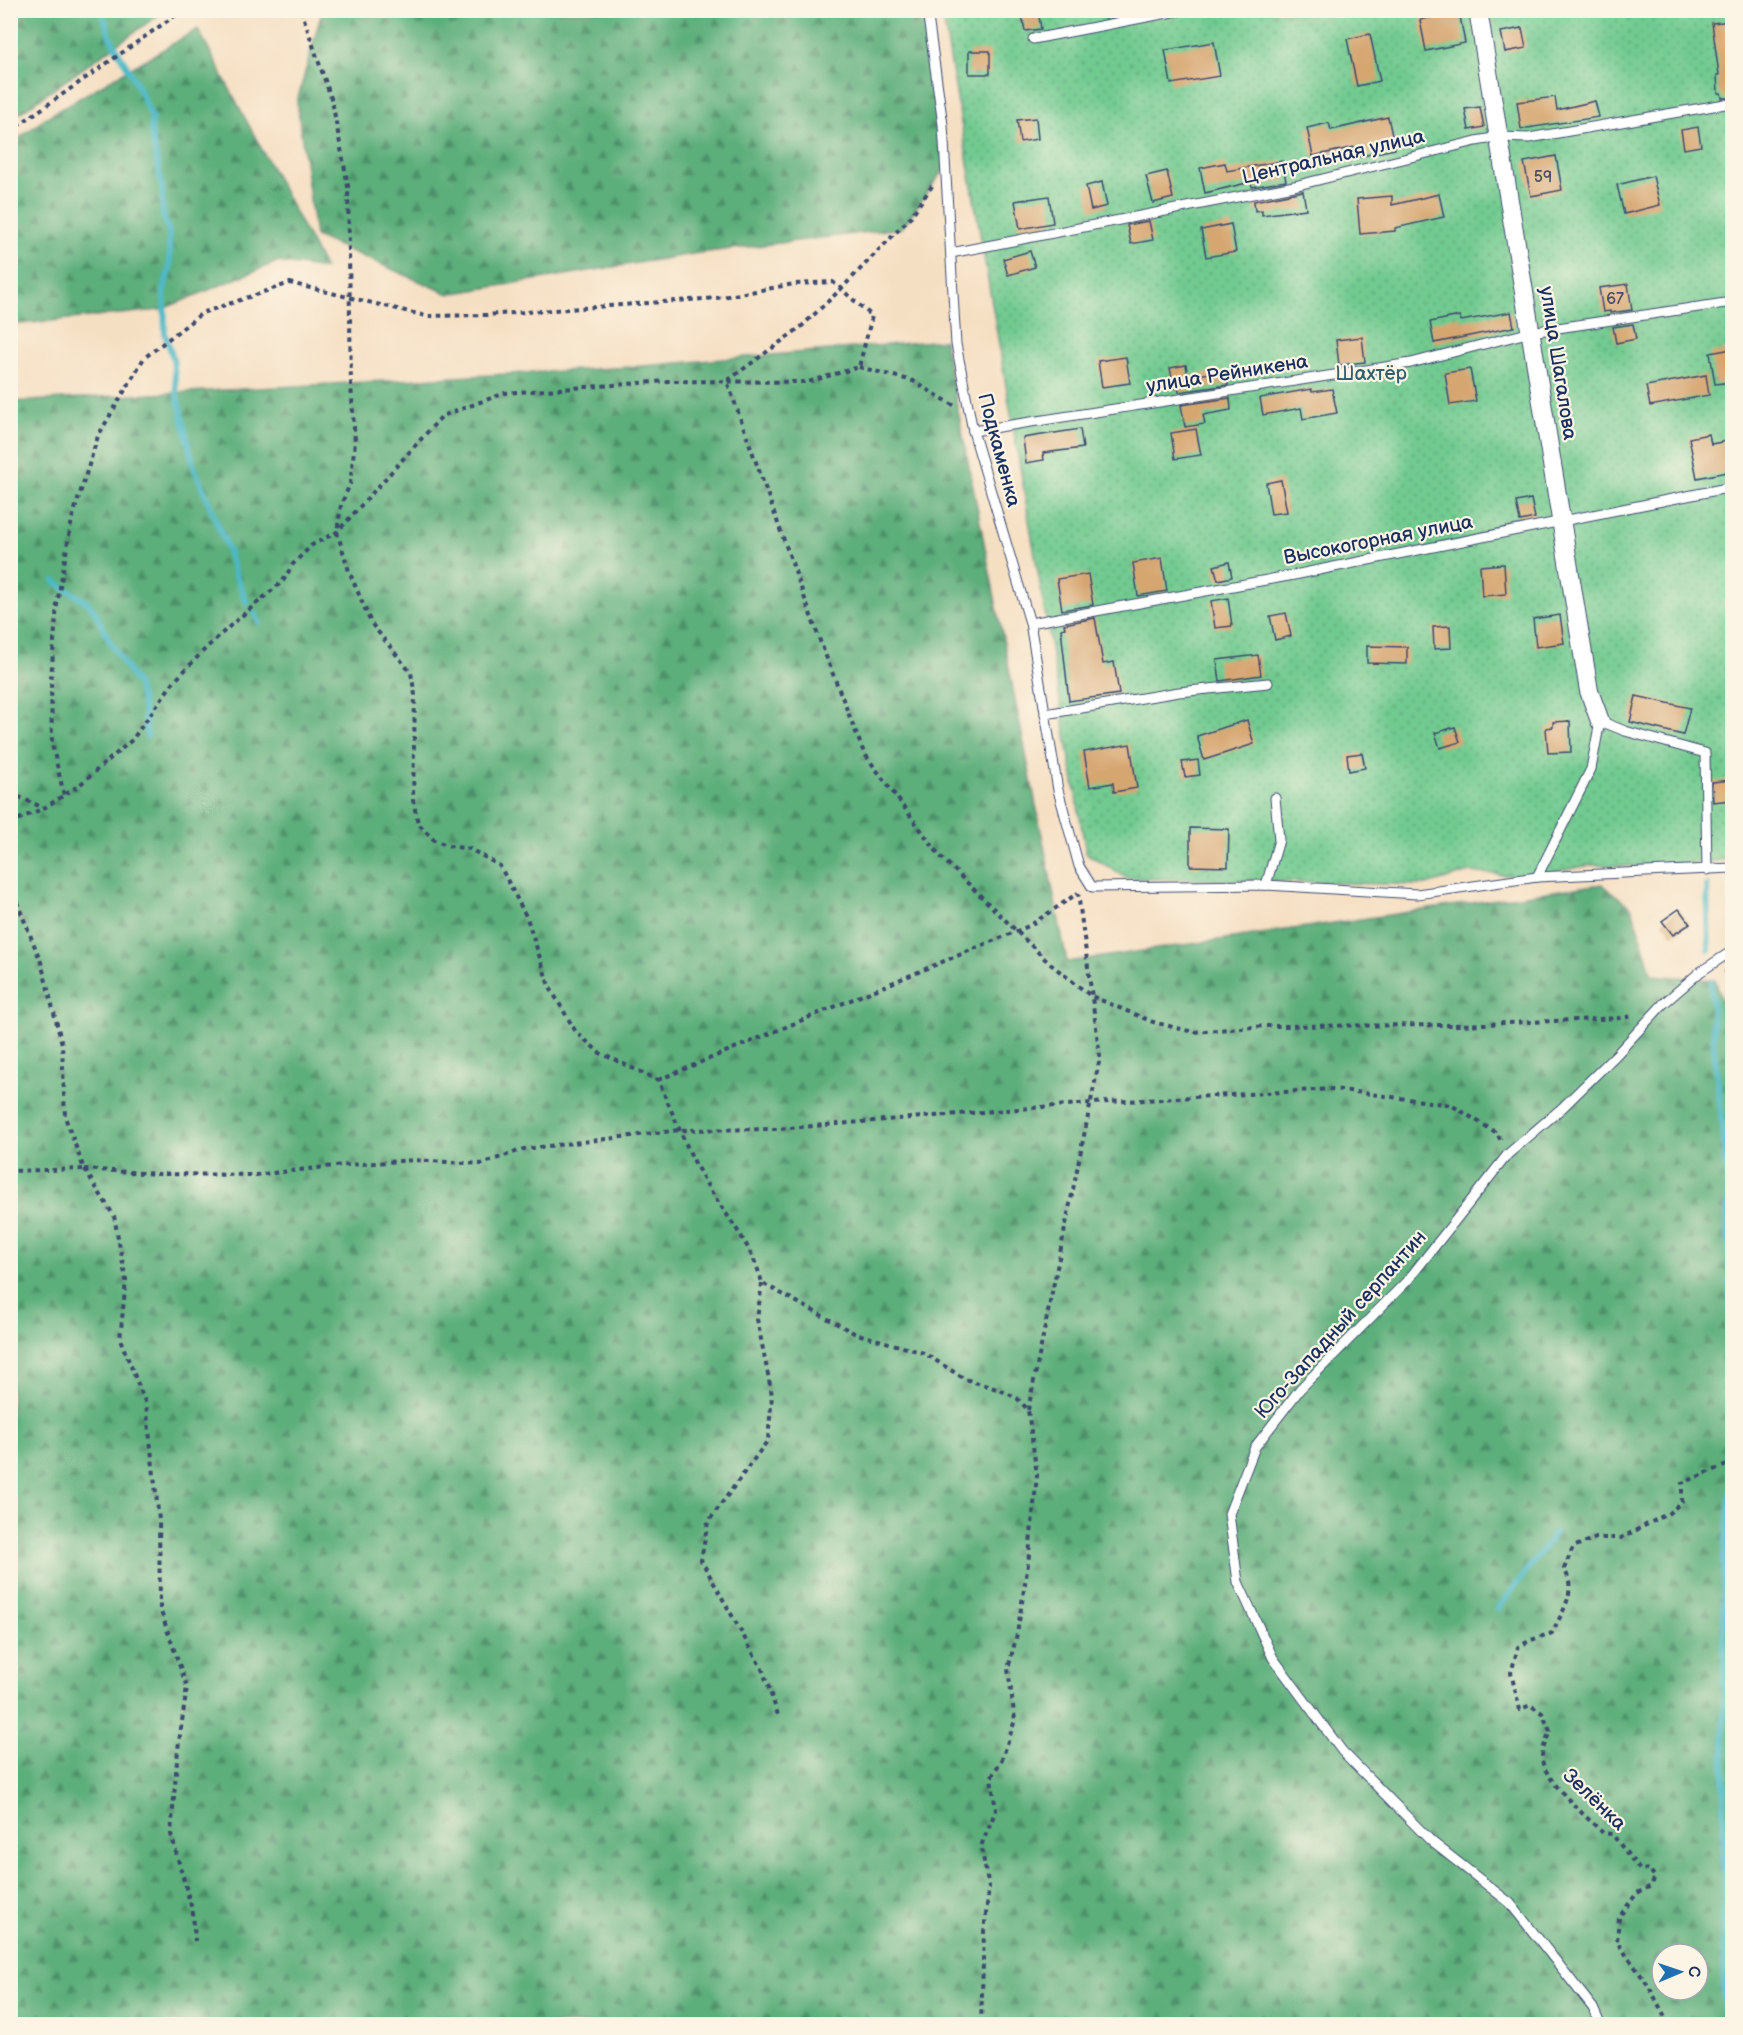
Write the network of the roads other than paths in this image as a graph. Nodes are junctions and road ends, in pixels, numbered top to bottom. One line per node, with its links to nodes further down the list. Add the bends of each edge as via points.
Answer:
1 (927, 10): 7 (lane, Подкаменка, via 943,125)
2 (1183, 10): 4 (lane)
3 (1478, 10): 6 (street, улица Шагалова)
4 (1033, 39)
5 (1725, 104): 6 (lane, Центральная улица, via 1529,138)
6 (1498, 137): 7 (lane, Центральная улица, via 1294,186); 9 (street, улица Шагалова)
7 (951, 253): 10 (lane, Подкаменка, via 956,344)
8 (1732, 302): 9 (lane, улица Рейникена)
9 (1531, 332): 10 (lane, улица Рейникена, via 1411,363); 12 (street, улица Шагалова)
10 (973, 430): 13 (lane, Подкаменка)
11 (1732, 487): 12 (lane, Высокогорная улица)
12 (1562, 520): 13 (lane, Высокогорная улица, via 1294,575); 16 (street, улица Шагалова, via 1588,691)
13 (1030, 623): 15 (lane, Подкаменка)
14 (1268, 683): 15 (lane)
15 (1045, 714): 21 (lane, Подкаменка, via 1058,790 1079,866 1092,887)
16 (1600, 721): 19 (lane, via 1704,753); 20 (lane, via 1591,769)
17 (1275, 798): 21 (lane, via 1279,840)
18 (1732, 868): 19 (lane)
19 (1707, 870): 20 (lane)
20 (1537, 877): 21 (lane, via 1417,894)
21 (1266, 885)
22 (1730, 953): 23 (lane, Юго-Западный серпантин, via 1700,972 1562,1108 1508,1154 1408,1280 1293,1397 1255,1447 1229,1514 1238,1582 1273,1658 1342,1751 1431,1841 1510,1904 1593,2008)
23 (1600, 2025)

